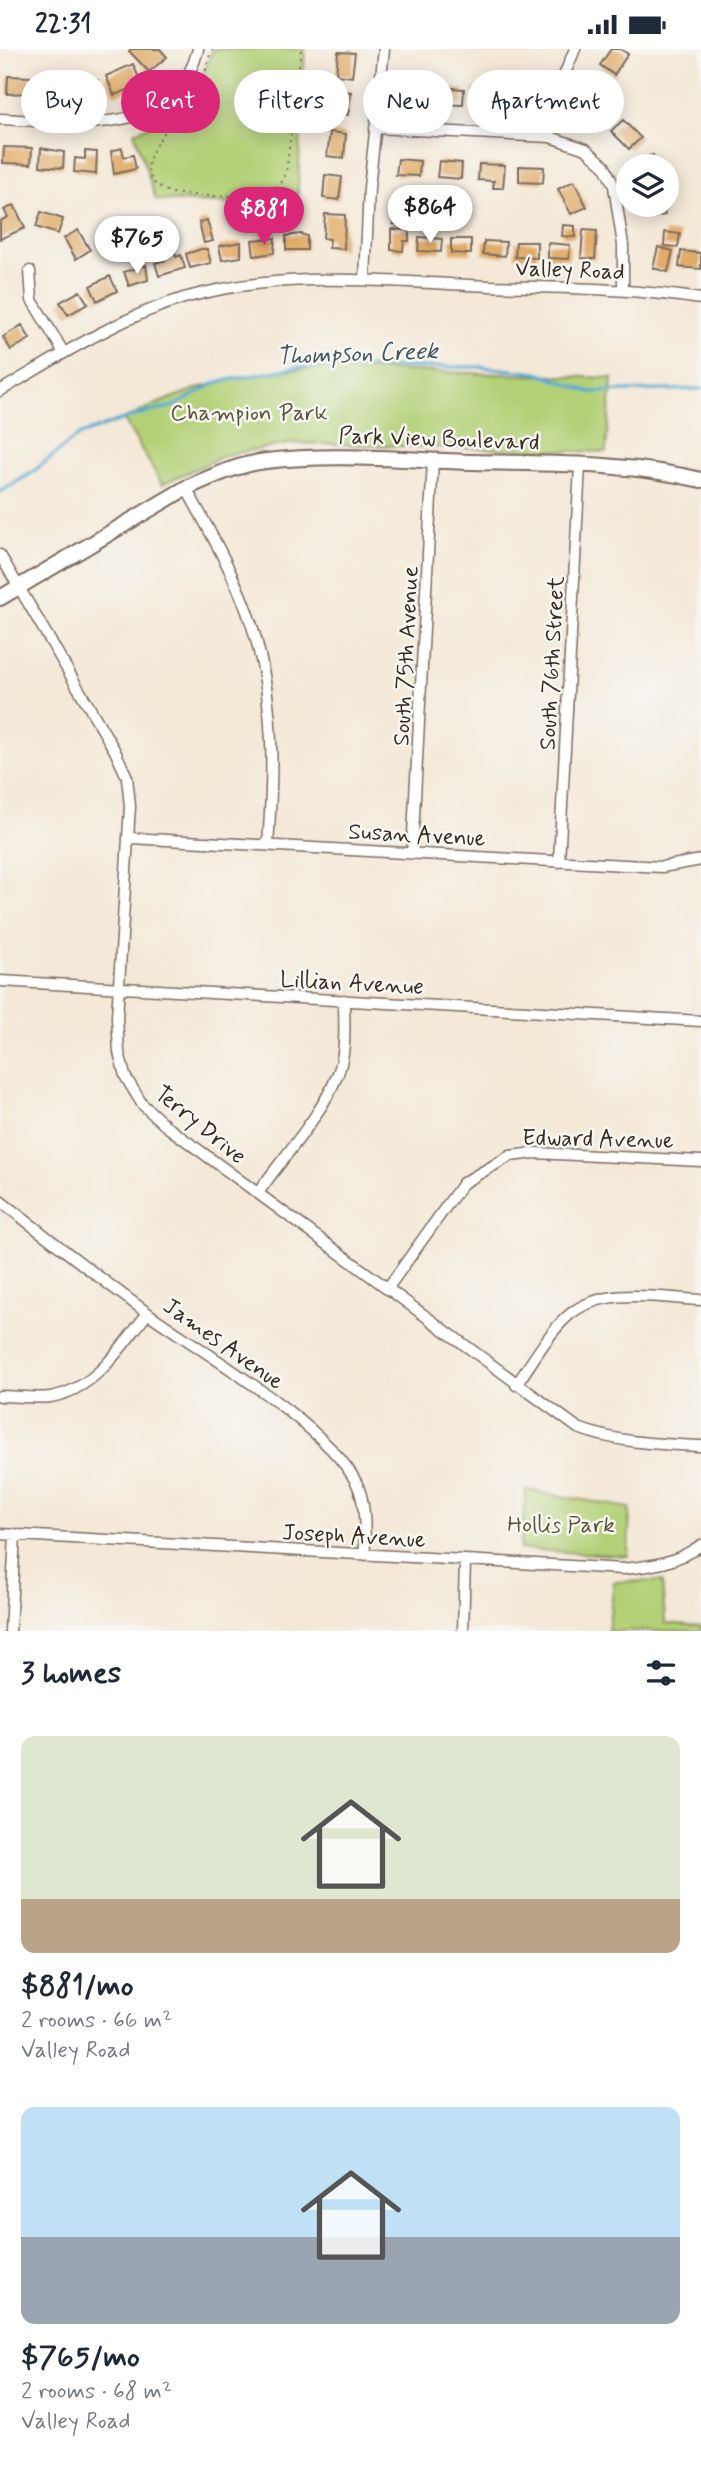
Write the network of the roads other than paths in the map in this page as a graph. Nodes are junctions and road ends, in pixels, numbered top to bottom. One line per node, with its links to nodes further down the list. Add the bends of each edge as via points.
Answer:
1 (198, 49): 5 (street, via 195,63 179,86 160,104 129,119 105,124)
2 (384, 49): 4 (street)
3 (575, 49): 8 (street, via 558,90)
4 (381, 70)
5 (0, 119)
6 (453, 132): 8 (street)
7 (374, 133): 10 (street)
8 (551, 137): 11 (street, via 578,144 593,154 611,179 623,245)
9 (30, 271): 13 (street, via 33,300)
10 (365, 280): 11 (street, Valley Road); 13 (street, Valley Road, via 281,280 205,293 134,317)
11 (623, 290): 12 (street, Valley Road)
12 (701, 299)
13 (64, 353): 14 (street, Valley Road)
14 (0, 391)
15 (433, 460): 16 (street, Park View Boulevard); 18 (street, Park View Boulevard, via 325,457 264,461); 24 (street, South 75th Avenue)
16 (580, 466): 17 (street, Park View Boulevard); 26 (street, South 76th Street)
17 (701, 480)
18 (186, 488): 20 (street, Park View Boulevard); 23 (street, via 220,552 257,642 272,736)
19 (0, 555): 20 (street, Terry Drive)
20 (19, 587): 21 (street, Park View Boulevard); 22 (street, Terry Drive, via 127,778)
21 (0, 598)
22 (130, 838): 23 (street, Susan Avenue); 28 (street, Terry Drive)
23 (268, 845): 24 (street, Susan Avenue)
24 (412, 853): 26 (street, Susan Avenue)
25 (701, 860): 26 (street, Susan Avenue, via 663,867)
26 (559, 862)
27 (0, 981): 28 (street, Lillian Avenue)
28 (119, 989): 29 (street, Lillian Avenue); 32 (street, Terry Drive, via 119,1052 125,1076 142,1104)
29 (344, 1000): 30 (street, Lillian Avenue); 32 (street, via 338,1074 324,1102)
30 (701, 1021)
31 (701, 1161): 34 (street, Edward Avenue, via 535,1153 510,1156 463,1184)
32 (258, 1193): 34 (street, Terry Drive)
33 (0, 1201): 36 (street, James Avenue)
34 (387, 1289): 37 (street, Terry Drive)
35 (701, 1300): 37 (street, via 608,1297 583,1305 567,1317)
36 (148, 1313): 38 (street, via 113,1357 76,1389 49,1397); 43 (street, James Avenue, via 295,1417 338,1456 357,1483 364,1508)
37 (516, 1385): 39 (street, Terry Drive, via 578,1428 604,1438)
38 (0, 1396)
39 (701, 1446)
40 (0, 1534): 41 (street, Joseph Avenue)
41 (15, 1534): 43 (street, Joseph Avenue); 45 (street)
42 (701, 1545): 44 (street, Joseph Avenue, via 661,1565 623,1569)
43 (365, 1555): 44 (street, Joseph Avenue)
44 (465, 1561): 46 (street)
45 (10, 1631)
46 (463, 1631)

